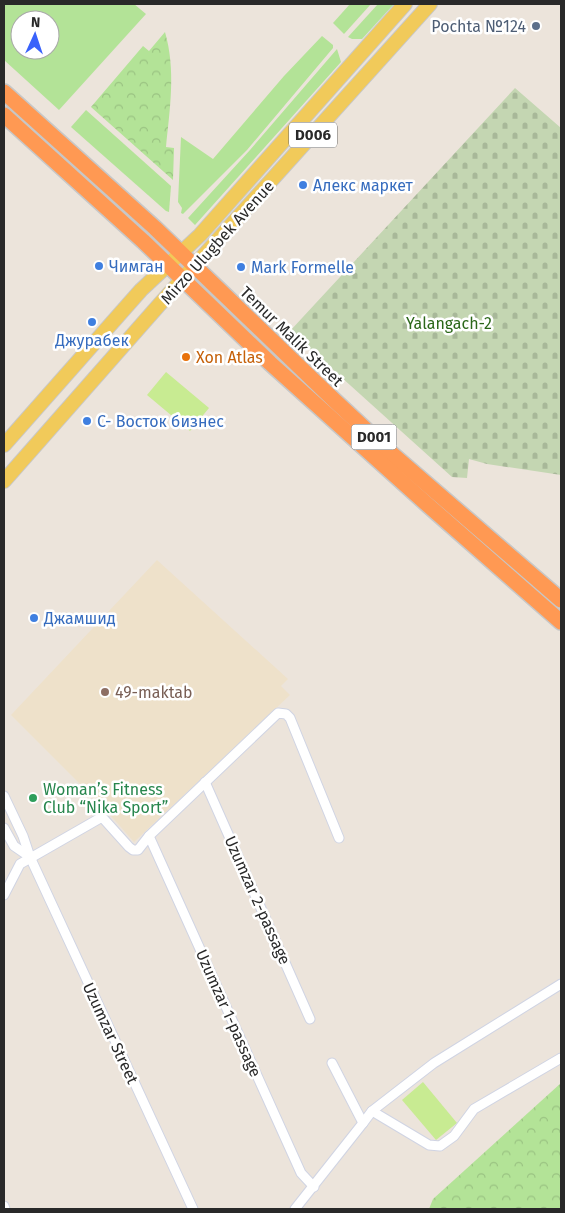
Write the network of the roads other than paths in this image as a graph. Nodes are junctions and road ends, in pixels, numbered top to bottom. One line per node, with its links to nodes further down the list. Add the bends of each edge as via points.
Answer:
1 (405, 4): 5 (main road, Mirzo Ulugbek Avenue / D006)
2 (430, 4): 6 (main road, Mirzo Ulugbek Avenue / D006)
3 (4, 92): 7 (highway, Temur Malik Street / D001)
4 (4, 115): 8 (highway, Temur Malik Street / D001)
5 (297, 126): 6 (main road); 7 (main road, Mirzo Ulugbek Avenue / D006)
6 (310, 138): 9 (main road, Mirzo Ulugbek Avenue / D006)
7 (181, 253): 8 (main road, Mirzo Ulugbek Avenue); 9 (highway, Temur Malik Street / D001)
8 (168, 265): 10 (highway, Temur Malik Street / D001); 11 (main road, Mirzo Ulugbek Avenue, via 135,297)
9 (195, 266): 10 (main road, Mirzo Ulugbek Avenue); 14 (highway, Temur Malik Street / D001, via 326,394)
10 (183, 279): 12 (main road, Mirzo Ulugbek Avenue); 15 (highway, Temur Malik Street / D001, via 270,363)
11 (6, 443): 12 (main road)
12 (26, 456): 13 (main road, Mirzo Ulugbek Avenue)
13 (4, 481)
14 (561, 600)
15 (561, 622)
16 (205, 782): 19 (street); 20 (street, via 274,715 286,714); 24 (street, Uzumzаr 2-passage)
17 (4, 796): 21 (street, Uzumzаr Street)
18 (4, 828): 21 (street, Uzumzаr Street, via 14,846)
19 (149, 836): 21 (street, via 138,850 133,850 102,817); 29 (street, Uzumzаr 1-passage, via 301,1173)
20 (339, 838)
21 (30, 857): 22 (street, via 20,864); 30 (street, Uzumzаr Street)
22 (4, 895)
23 (561, 984): 27 (street, via 434,1063)
24 (310, 1019)
25 (561, 1058): 27 (street, via 474,1109 454,1136 440,1146 429,1145)
26 (332, 1063): 28 (street)
27 (372, 1112): 28 (street)
28 (363, 1122): 29 (street)
29 (314, 1187): 31 (street)
30 (192, 1209)
31 (295, 1209)

